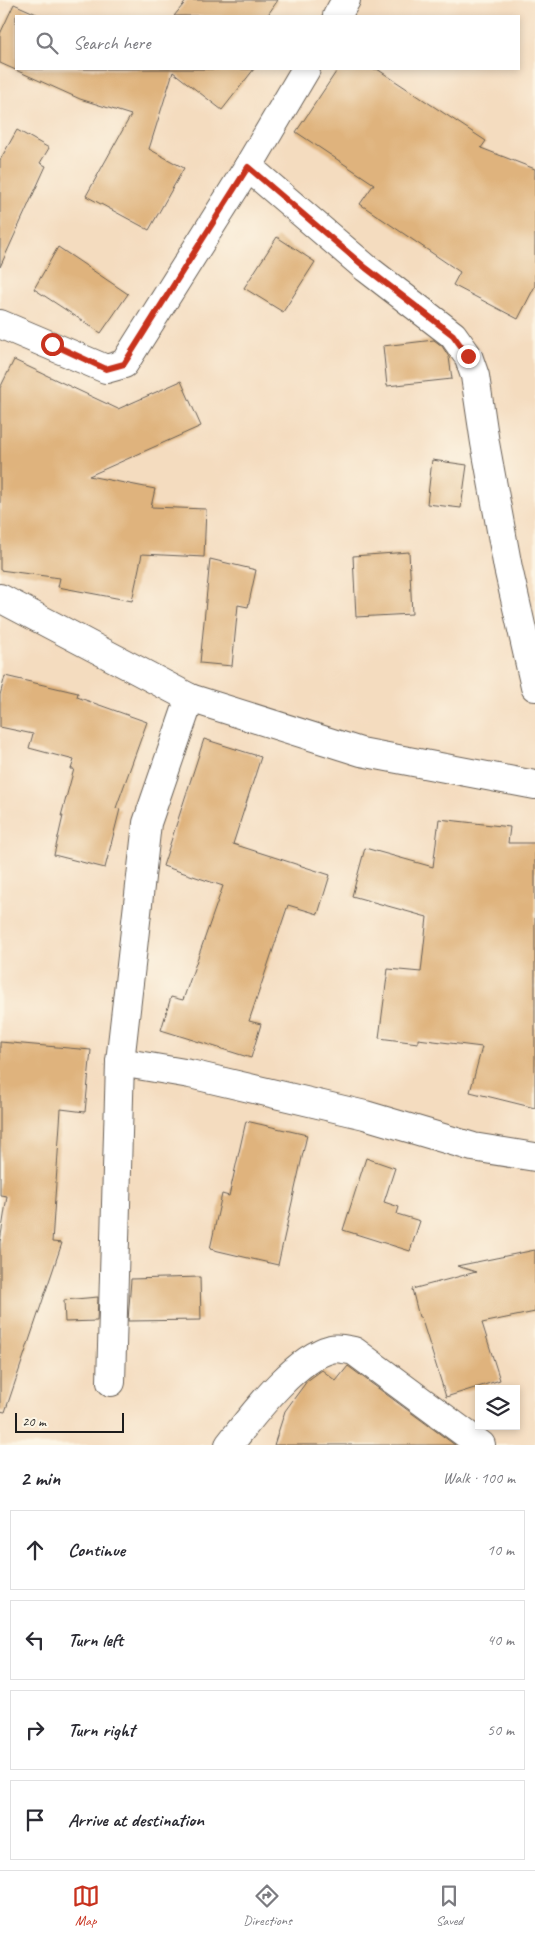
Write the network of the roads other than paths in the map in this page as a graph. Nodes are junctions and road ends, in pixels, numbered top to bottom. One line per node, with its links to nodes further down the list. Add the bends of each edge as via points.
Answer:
1 (346, 0): 2 (street)
2 (338, 15)
3 (305, 70): 4 (street)
4 (248, 167): 5 (street, via 124,364 106,369); 7 (street, via 366,268 453,335 468,356 476,376 506,559)
5 (0, 324)
6 (0, 598): 8 (street)
7 (535, 687)
8 (190, 698): 9 (street, via 361,752); 10 (street, via 147,823)
9 (535, 785)
10 (120, 1062): 11 (street, via 190,1074 365,1115 473,1147); 12 (street)
11 (535, 1157)
12 (111, 1382)
13 (229, 1445): 14 (street, via 264,1400 307,1360 332,1348 354,1351)
14 (481, 1445)

